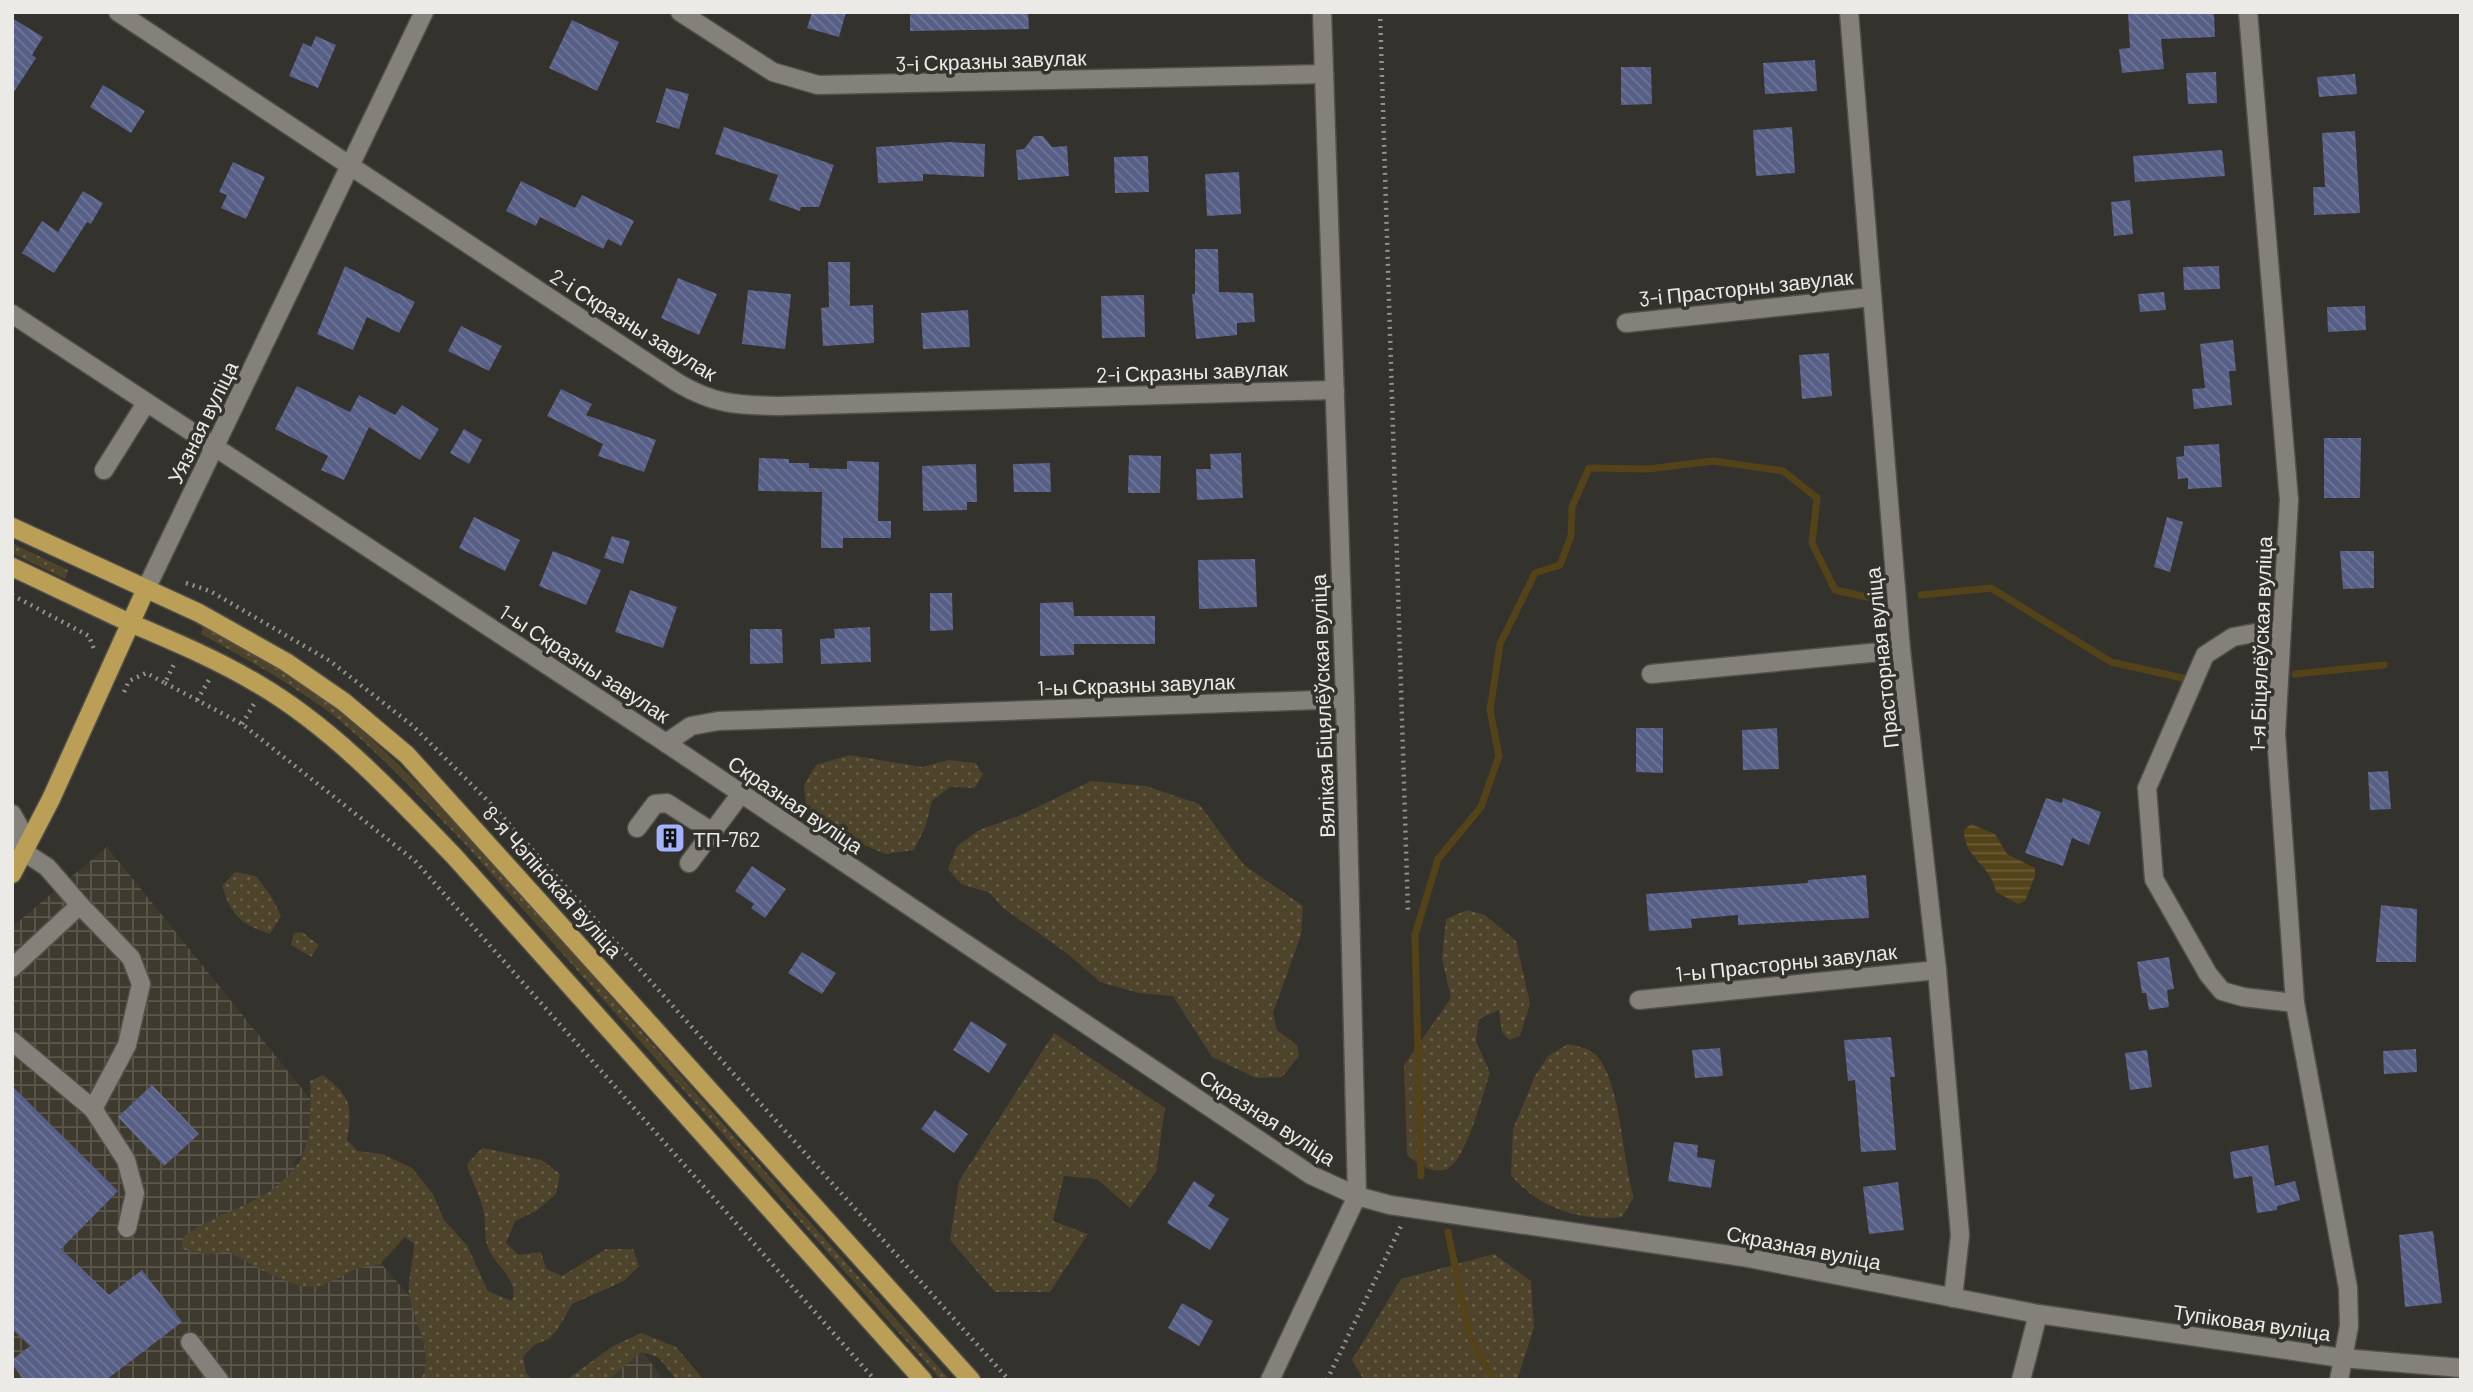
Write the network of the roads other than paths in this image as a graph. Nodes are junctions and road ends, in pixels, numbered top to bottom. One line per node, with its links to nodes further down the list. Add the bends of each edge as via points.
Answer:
1 (118, 12): 8 (street, 2-і Скразны завулак)
2 (424, 12): 8 (street, Уязная вуліца)
3 (680, 12): 7 (street, 3-і Скразны завулак, via 773,72 818,85)
4 (1322, 12): 7 (street, Вялікая Біцялёўская вуліца)
5 (1849, 12): 9 (street, Прасторная вуліца)
6 (2248, 12): 20 (street, 1-я Біцялёўская вуліца, via 2289,500)
7 (1324, 74): 12 (street, Вялікая Біцялёўская вуліца)
8 (351, 166): 12 (street, 2-і Скразны завулак, via 678,383 700,397 724,404); 14 (street, Уязная вуліца)
9 (1872, 297): 11 (street, 3-і Прасторны завулак); 21 (street, Прасторная вуліца)
10 (12, 314): 13 (street, 1-ы Скразны завулак)
11 (1626, 323)
12 (1335, 390): 23 (street, Вялікая Біцялёўская вуліца)
13 (146, 403): 14 (street, 1-ы Скразны завулак); 15 (street)
14 (215, 449): 18 (street, Уязная вуліца); 24 (street, 1-ы Скразны завулак)
15 (104, 470)
16 (12, 527): 18 (main road, 8-я Чэпінская вуліца)
17 (12, 567): 19 (main road)
18 (145, 591): 19 (main road, Уязная вуліца); 48 (main road, 8-я Чэпінская вуліца, via 199,613 286,662 344,702 407,755)
19 (130, 622): 29 (main road, Уязная вуліца); 47 (main road, via 184,644 260,685 380,780 454,856)
20 (2282, 628): 36 (street, 1-я Біцялёўская вуліца, via 2276,734); 36 (street, via 2233,637 2205,655 2147,788 2154,879 2208,974 2222,991)
21 (1901, 650): 22 (street); 34 (street, Прасторная вуліца)
22 (1651, 674)
23 (1345, 699): 24 (street, 1-ы Скразны завулак, via 718,721 691,726); 39 (street, Вялікая Біцялёўская вуліца)
24 (666, 743): 25 (street, Скразная вуліца)
25 (740, 794): 28 (street); 39 (street, Скразная вуліца, via 1311,1175)
26 (12, 814): 29 (street)
27 (637, 828): 28 (street, via 655,804 667,803)
28 (711, 831): 30 (street)
29 (24, 852): 31 (main road, Уязная вуліца); 32 (street, via 47,867)
30 (689, 863)
31 (12, 874)
32 (80, 905): 33 (street); 38 (street, via 131,958 141,984 127,1045)
33 (12, 968)
34 (1937, 970): 35 (street, 1-ы Прасторны завулак); 41 (street, Прасторная вуліца, via 1960,1235)
35 (1639, 1000)
36 (2295, 1003): 44 (street, 1-я Біцялёўская вуліца, via 2348,1288 2349,1326)
37 (12, 1041): 38 (street)
38 (93, 1109): 40 (street, via 126,1160 135,1193)
39 (1357, 1196): 41 (street, Скразная вуліца, via 1409,1208 1743,1257); 49 (street, Вялікая Біцялёўская вуліца)
40 (127, 1228)
41 (1953, 1298): 42 (street, Скразная вуліца)
42 (2038, 1314): 44 (street, Тупіковая вуліца); 50 (street)
43 (190, 1342): 46 (street)
44 (2342, 1358): 45 (street, Тупіковая вуліца); 51 (street, 1-я Біцялёўская вуліца)
45 (2461, 1368)
46 (219, 1380)
47 (923, 1380)
48 (971, 1380)
49 (1270, 1380)
50 (2021, 1380)
51 (2339, 1380)

